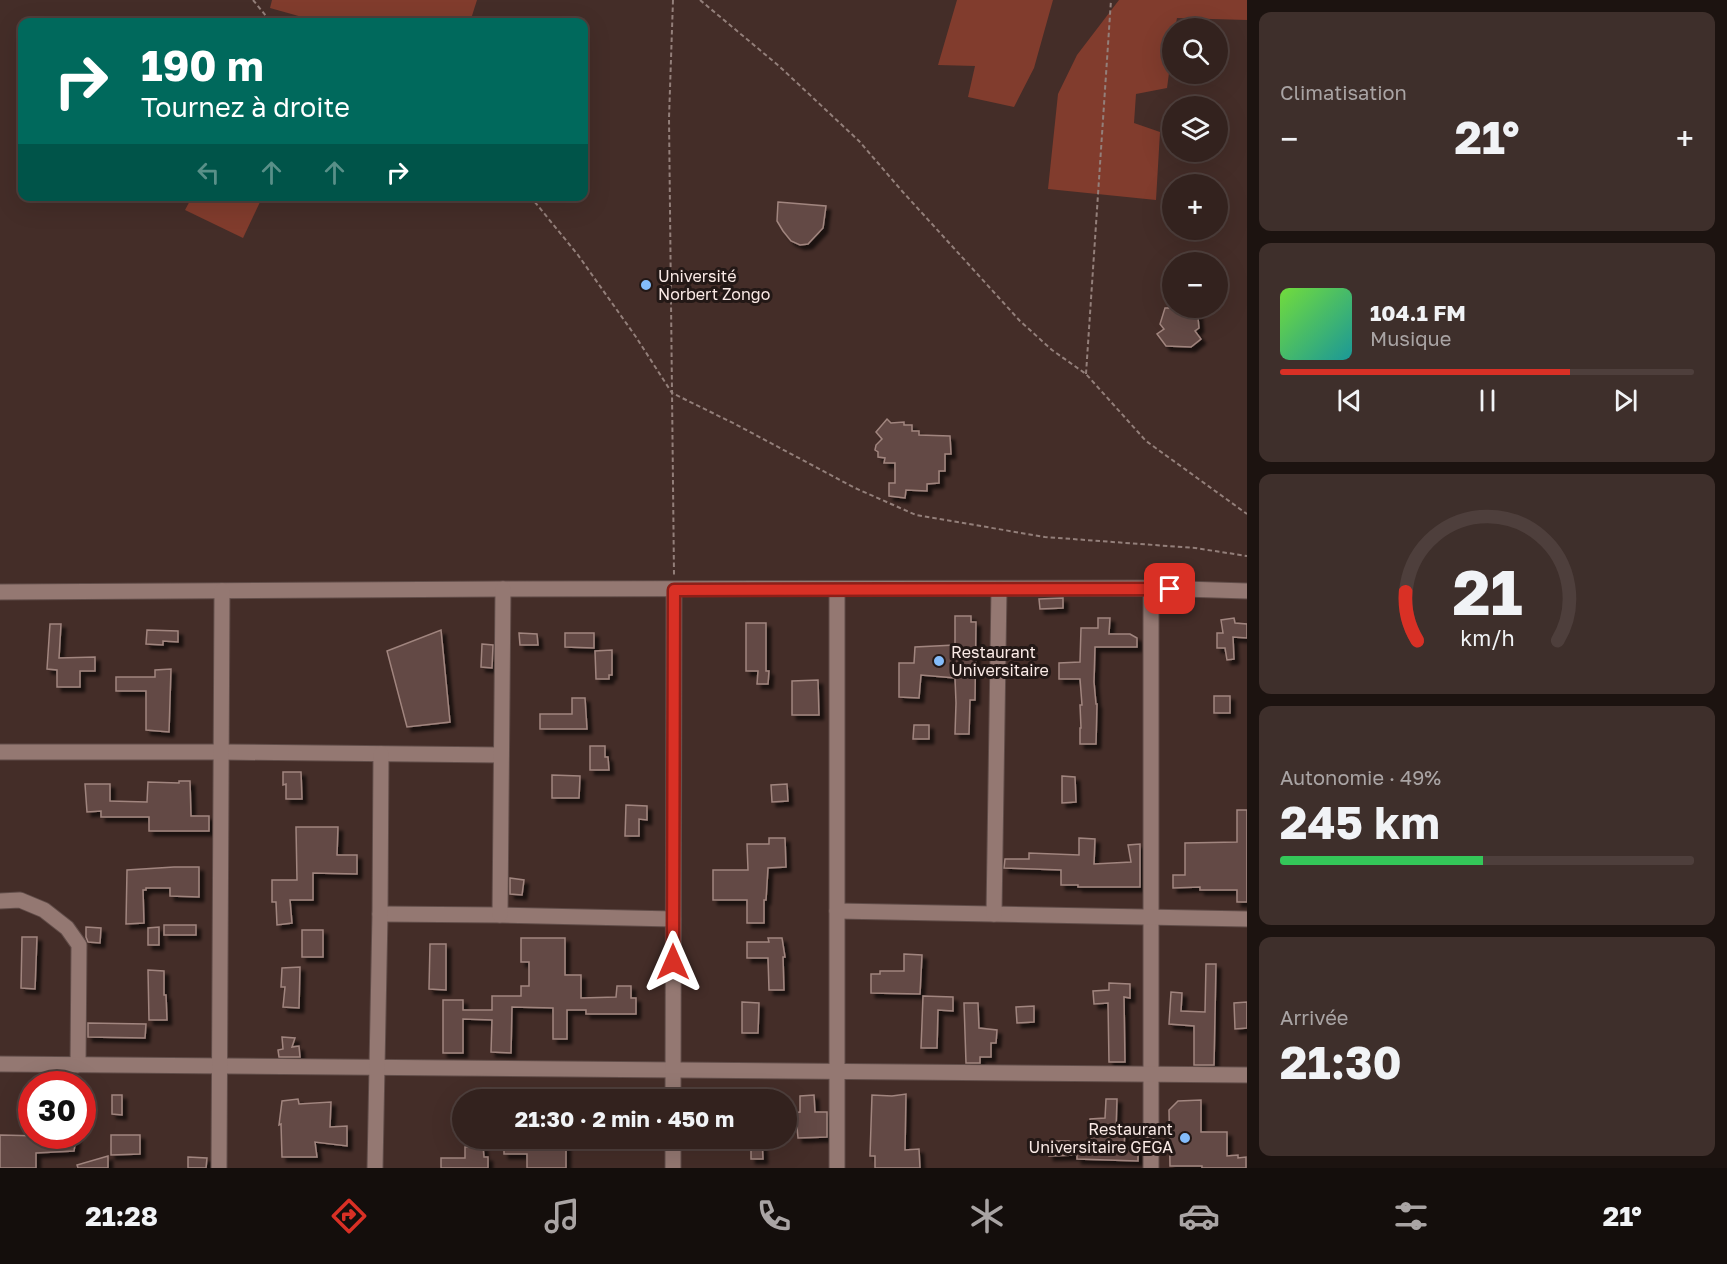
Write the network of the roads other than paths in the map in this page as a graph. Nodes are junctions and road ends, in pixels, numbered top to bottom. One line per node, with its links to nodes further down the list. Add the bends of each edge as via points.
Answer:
1 (1151, 588): 4 (street); 7 (street); 18 (street)
2 (503, 589): 5 (street); 6 (street); 12 (street)
3 (837, 589): 4 (street); 5 (street); 14 (street)
4 (999, 589): 16 (street)
5 (674, 590): 19 (street)
6 (222, 591): 8 (street); 9 (street)
7 (1247, 591)
8 (0, 592)
9 (221, 752): 10 (street); 11 (street); 23 (street)
10 (0, 753)
11 (381, 754): 12 (street); 15 (street)
12 (501, 755): 17 (street)
13 (0, 901): 22 (street, via 20,900 44,909 67,928 79,945)
14 (837, 911): 16 (street); 26 (street)
15 (380, 914): 17 (street); 24 (street)
16 (994, 914): 18 (street)
17 (500, 915): 19 (street)
18 (1151, 916): 20 (street); 27 (street)
19 (673, 919): 25 (street)
20 (1247, 919)
21 (0, 1064): 22 (street)
22 (78, 1065): 23 (street)
23 (219, 1066): 24 (street); 31 (street)
24 (378, 1068): 25 (street); 32 (street)
25 (673, 1070): 26 (street); 29 (street)
26 (837, 1071): 27 (street); 34 (street)
27 (1151, 1074): 28 (street); 35 (street)
28 (1247, 1075)
29 (673, 1089)
30 (673, 1149): 33 (street)
31 (219, 1168)
32 (375, 1168)
33 (673, 1168)
34 (837, 1168)
35 (1151, 1168)

